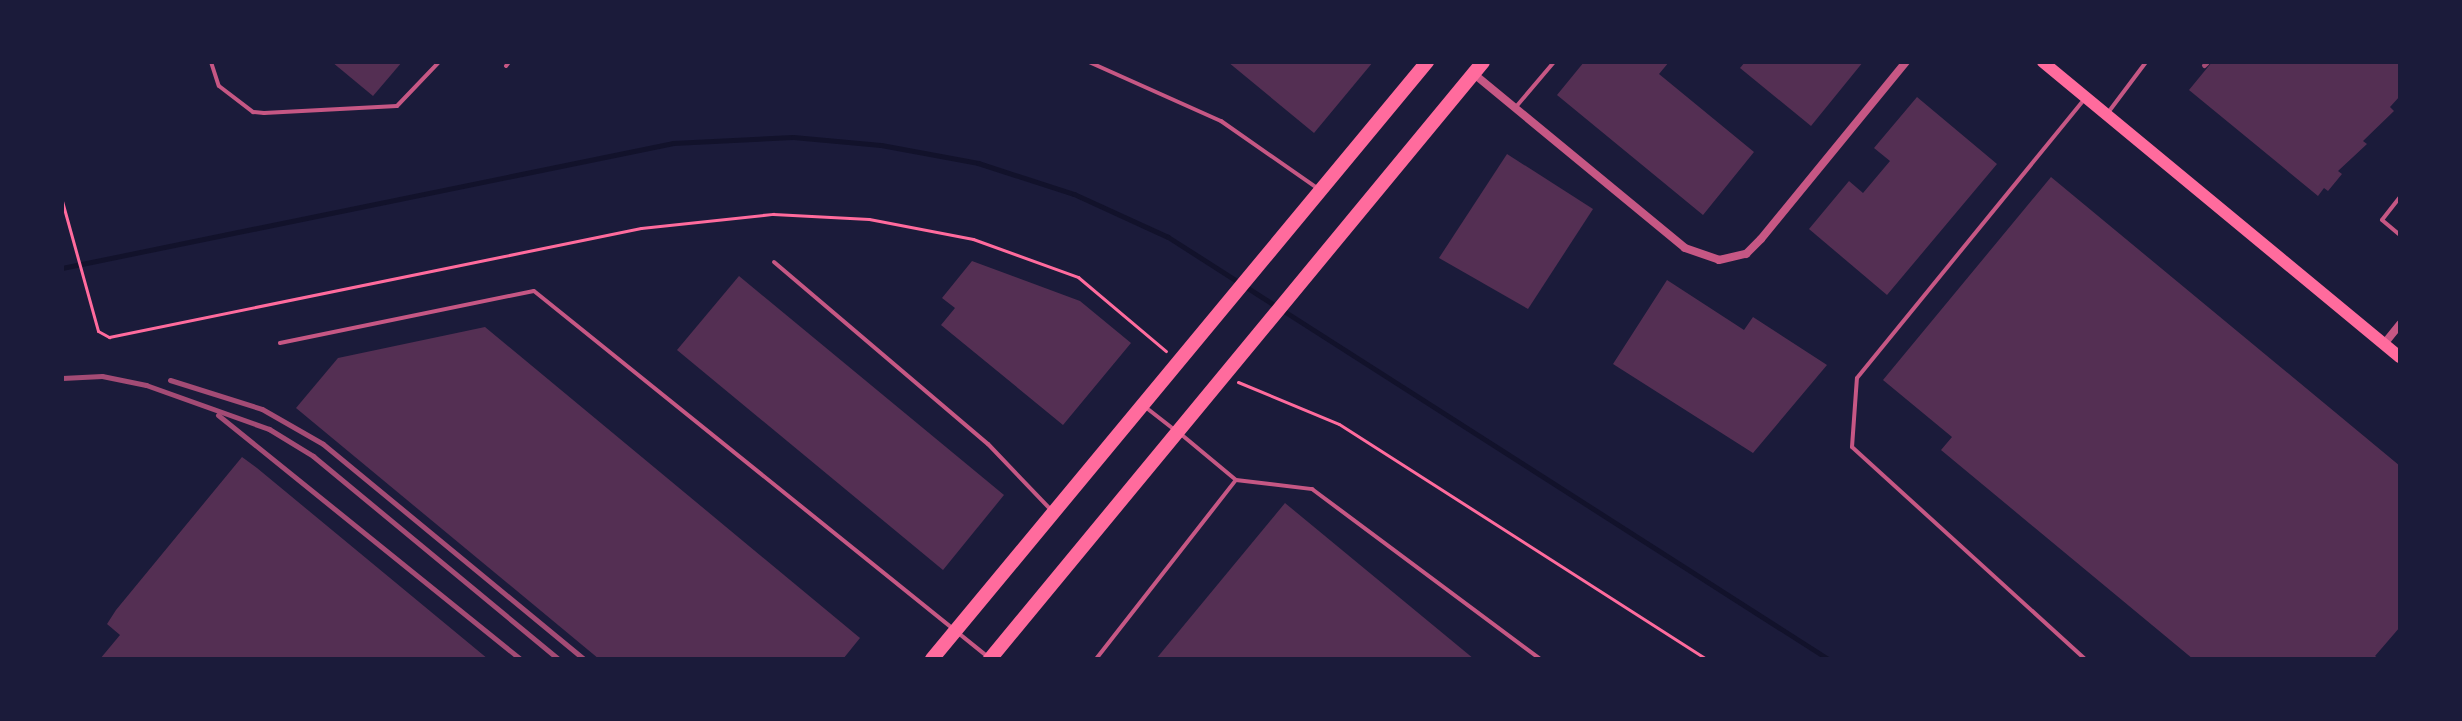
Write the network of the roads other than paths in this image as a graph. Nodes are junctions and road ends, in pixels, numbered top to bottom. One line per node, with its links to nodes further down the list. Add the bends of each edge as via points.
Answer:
1 (211, 62): 2 (lane, via 219,86 253,112 264,113 397,106)
2 (439, 62)
3 (1089, 62): 13 (lane, via 1221,121 1278,156)
4 (1427, 62): 13 (main road)
5 (1554, 62): 11 (lane)
6 (1906, 62): 11 (street, via 1761,239 1746,254 1719,260 1685,248)
7 (2043, 62): 10 (main road)
8 (2146, 62): 12 (lane)
9 (1479, 68): 11 (street); 22 (main road)
10 (2086, 97): 12 (main road); 30 (lane, via 1857,378 1852,447)
11 (1515, 108)
12 (2107, 115): 19 (main road)
13 (1321, 191): 21 (main road)
14 (2400, 197): 15 (lane, via 2382,220)
15 (2400, 235)
16 (774, 262): 24 (lane, via 988,444)
17 (2400, 324): 19 (street)
18 (280, 343): 25 (lane, via 534,291)
19 (2384, 344): 20 (main road)
20 (2400, 357)
21 (1142, 404): 22 (lane); 24 (main road)
22 (1177, 432): 23 (lane); 27 (main road)
23 (1236, 480): 28 (lane); 29 (lane, via 1312,489)
24 (1053, 512): 25 (main road)
25 (955, 631): 26 (main road); 27 (lane)
26 (932, 659)
27 (990, 659)
28 (1096, 659)
29 (1540, 659)
30 (2085, 659)

